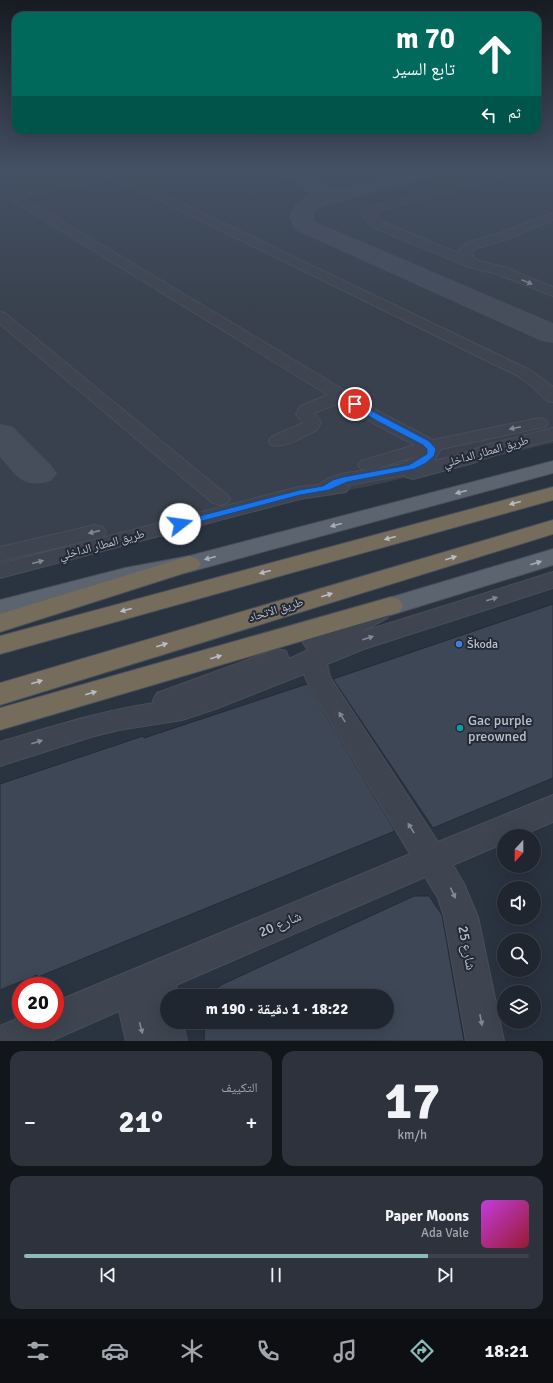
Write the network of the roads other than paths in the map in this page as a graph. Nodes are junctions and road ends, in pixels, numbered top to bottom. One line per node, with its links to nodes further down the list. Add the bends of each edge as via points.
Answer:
1 (44, 219): 12 (street)
2 (205, 219): 13 (street, via 524,373)
3 (370, 219): 8 (street, via 379,225)
4 (546, 219): 5 (street)
5 (517, 230): 6 (street); 7 (street)
6 (553, 230)
7 (501, 237): 8 (street, via 467,248 464,251 465,255); 9 (street, via 486,245 481,254 488,263)
8 (474, 264): 9 (street)
9 (502, 272): 10 (street, one-way to 10)
10 (553, 292)
11 (0, 316): 22 (street)
12 (342, 396): 16 (street, via 306,410 305,414 312,422 311,426); 17 (street, via 382,420)
13 (553, 397)
14 (553, 420): 17 (street, طريق المطار الداخلي, one-way to 17)
15 (553, 434): 18 (street, طريق المطار الداخلي)
16 (278, 441)
17 (424, 451): 18 (street); 20 (street, via 423,462 411,468 346,479); 22 (street, طريق المطار الداخلي)
18 (485, 451): 20 (street, طريق المطار الداخلي, via 466,459 383,481)
19 (553, 467): 26 (main road, one-way to 26)
20 (326, 488): 27 (street, طريق المطار الداخلي, one-way to 20)
21 (553, 493): 32 (highway, one-way to 32)
22 (220, 499): 24 (street, طريق المطار الداخلي, one-way to 24, via 132,524)
23 (553, 527): 34 (highway, طريق الاتحاد, one-way to 23)
24 (0, 554)
25 (553, 557): 29 (main road, one-way to 25)
26 (189, 564): 30 (main road, via 125,576); 31 (highway)
27 (0, 571)
28 (553, 580): 33 (street, one-way to 28)
29 (391, 606): 35 (highway, one-way to 29); 36 (street, via 314,644)
30 (0, 609)
31 (0, 623)
32 (0, 645)
33 (312, 658): 36 (street, via 209,701 162,713); 39 (street, شارع 25, one-way to 33, via 318,679)
34 (0, 694)
35 (0, 719)
36 (119, 719): 37 (street, one-way to 36)
37 (0, 754)
38 (553, 808): 39 (street, شارع 20)
39 (432, 861): 40 (street, شارع 20); 44 (street, شارع 25, one-way to 44, via 450,887 458,907)
40 (144, 982): 41 (street, شارع 20); 42 (street, one-way to 42); 43 (street)
41 (8, 1041)
42 (145, 1041)
43 (168, 1041)
44 (485, 1041)

